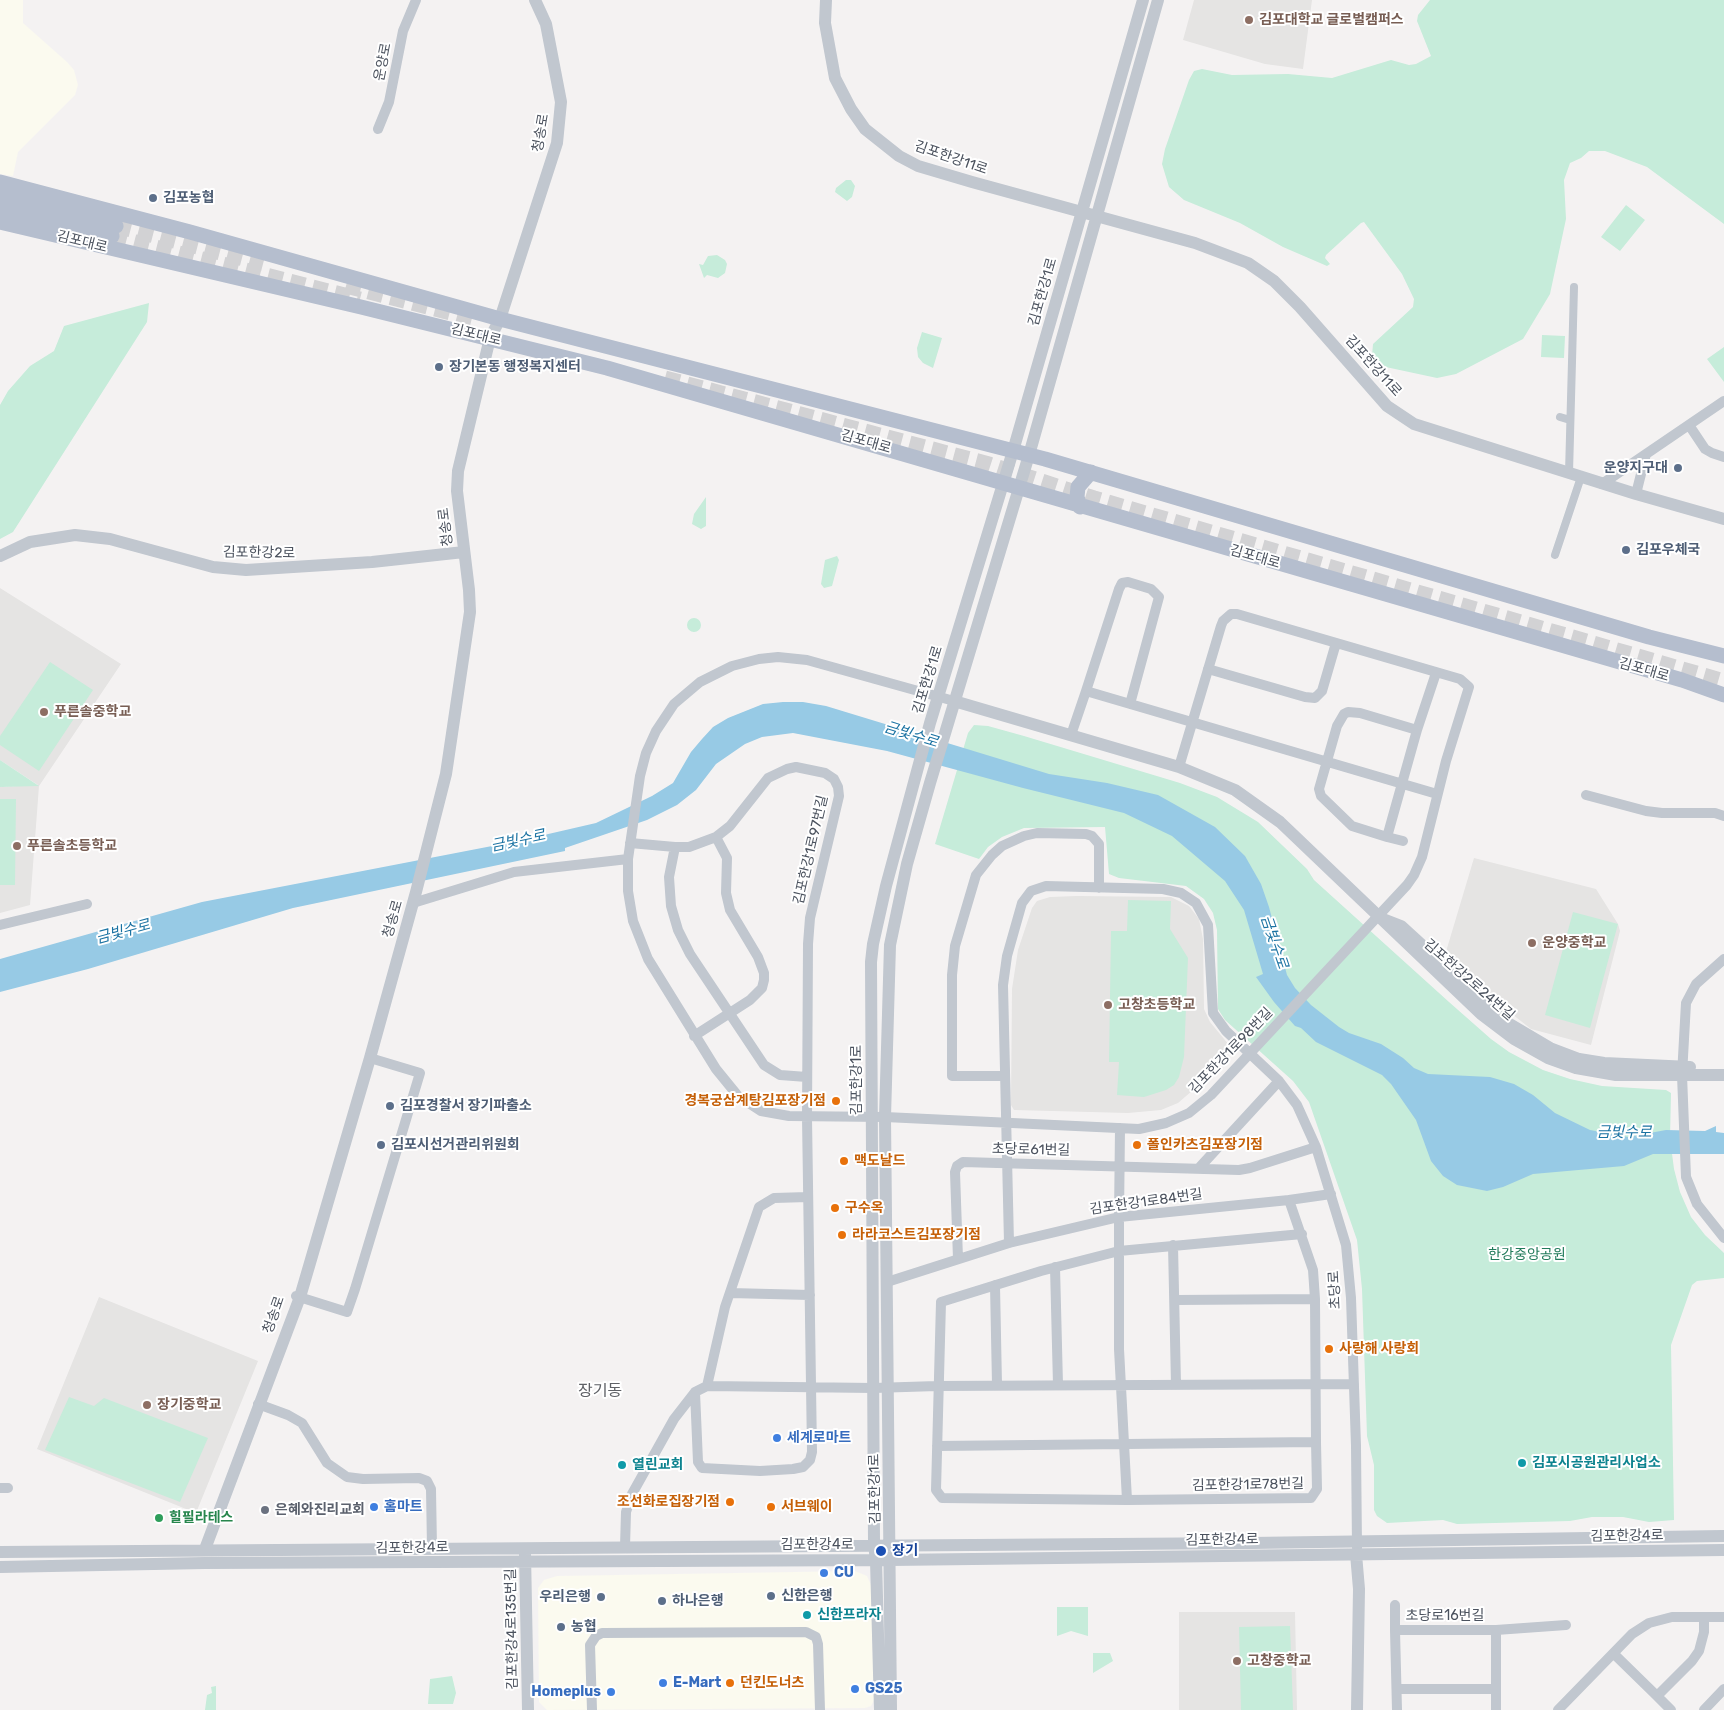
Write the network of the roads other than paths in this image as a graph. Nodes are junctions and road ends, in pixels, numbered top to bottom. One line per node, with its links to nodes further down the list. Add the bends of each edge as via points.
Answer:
1 (416, 0): 7 (street, 운양로, via 403,31 389,102)
2 (535, 0): 15 (street, 청송로, via 546,24 561,102 557,143)
3 (826, 0): 11 (street, 김포한강11로, via 825,23 835,78 865,129 886,148 918,166 1053,206)
4 (830, 0): 11 (street, 김포한강11로, via 829,23 839,78 859,114 888,144 917,160)
5 (1143, 0): 11 (street, 김포한강1로)
6 (1158, 0): 12 (street, 김포한강1로)
7 (378, 129)
8 (0, 182): 15 (main road, 김포대로)
9 (0, 195): 10 (main road, 김포대로, via 114,231)
10 (0, 207)
11 (1082, 211): 12 (street, 김포한강11로); 21 (street, 김포한강1로)
12 (1097, 215): 23 (street, 김포한강1로); 26 (street, 김포한강11로, via 1195,243 1248,263 1274,281 1300,307 1387,406 1414,424)
13 (0, 222): 16 (main road, 김포대로)
14 (1574, 287): 19 (street)
15 (500, 319): 16 (street, 청송로); 21 (main road, 김포대로)
16 (490, 338): 27 (main road, 김포대로, via 607,368); 33 (street, 청송로, via 457,480)
17 (1724, 401): 20 (street)
18 (1560, 417): 19 (street)
19 (1570, 420): 26 (street)
20 (1689, 425): 22 (street); 24 (street, via 1706,448)
21 (1013, 451): 23 (main road, 김포대로); 27 (street, 김포한강1로)
22 (1646, 454): 28 (street); 30 (street)
23 (1030, 455): 25 (main road, 김포대로); 29 (street, 김포한강1로)
24 (1724, 457)
25 (1091, 472): 31 (main road, via 1078,487); 37 (main road, 김포대로)
26 (1575, 475): 28 (street, 김포한강11로); 34 (street)
27 (1004, 483): 29 (main road, 김포대로); 42 (street, 김포한강1로)
28 (1602, 484): 30 (street, 김포한강11로)
29 (1019, 489): 31 (main road, 김포대로); 43 (street, 김포한강1로)
30 (1636, 494): 32 (street, 김포한강11로)
31 (1080, 507): 41 (main road, 김포대로, via 1682,680)
32 (1724, 519)
33 (464, 552): 35 (street, 김포한강2로, via 297,569 231,570 110,539 75,535 30,542); 61 (street, 청송로, via 469,590 468,629 446,774)
34 (1555, 554)
35 (0, 556)
36 (1336, 643): 38 (street, via 1231,614 1223,621); 38 (street, via 1322,691 1315,698); 39 (street)
37 (1724, 656)
38 (1208, 669): 45 (street)
39 (1436, 673): 46 (street); 51 (street, via 1465,681 1469,691)
40 (1086, 691): 44 (street); 44 (street, via 1120,586 1128,582 1151,589 1157,593 1158,602); 47 (street)
41 (1724, 695)
42 (938, 696): 43 (street); 56 (street, via 807,660 778,657 759,659 715,674 674,704 656,730 640,776); 77 (street, 김포한강1로, via 873,944)
43 (954, 701): 47 (street, 김포한강2로24번길); 77 (street, 김포한강1로, via 907,864 890,944)
44 (1130, 704): 45 (street)
45 (1192, 722): 48 (street); 49 (street)
46 (1417, 730): 48 (street, via 1348,712 1340,719); 50 (street)
47 (1071, 734): 49 (street, 김포한강2로24번길)
48 (1328, 761): 50 (street); 55 (street, via 1319,789 1323,799 1352,826)
49 (1179, 767): 63 (street, 김포한강2로24번길, via 1220,782 1266,810)
50 (1402, 783): 51 (street); 55 (street)
51 (1437, 794): 63 (street, via 1419,866 1407,885)
52 (1586, 795): 53 (street, via 1646,811)
53 (1724, 816)
54 (716, 837): 58 (street, 김포한강1로97번길); 66 (street, via 727,858 726,892 730,910 764,973 762,988); 74 (street, 김포한강1로97번길, via 730,826 763,783 776,773 796,767 812,769 834,779 838,787 839,796 810,918)
55 (1387, 837): 57 (street)
56 (630, 841): 58 (street, 김포한강1로97번길); 59 (street)
57 (1403, 841)
58 (675, 847): 66 (street, via 669,877 675,922 690,954)
59 (628, 859): 61 (street, via 514,872); 67 (street, via 629,898 639,939)
60 (1099, 888): 68 (street, 초당로, via 1172,890 1196,903 1210,933 1213,1013); 73 (street, via 1046,886 1026,896 1004,971); 73 (street, via 1099,844 1086,834 1037,833 1024,836 1002,846 976,875 954,946 952,1076)
61 (415, 898): 69 (street, 청송로)
62 (87, 904): 64 (street)
63 (1378, 917): 68 (street, 김포한강1로98번길); 71 (street, 김포한강2로24번길, via 1480,1014 1514,1039 1548,1058 1576,1068 1616,1075)
64 (0, 925)
65 (1724, 959): 71 (street, via 1696,984 1686,1003)
66 (729, 1014): 67 (street); 74 (street, via 770,1071 790,1077)
67 (694, 1036): 76 (street, via 729,1087 747,1103 774,1114)
68 (1249, 1052): 75 (street, 초당로); 79 (street, 김포한강1로98번길, via 1211,1095 1189,1113 1156,1126)
69 (370, 1058): 99 (street, 청송로, via 357,1088); 99 (street, via 420,1073 347,1312)
70 (1724, 1066): 71 (street, 김포한강2로24번길)
71 (1682, 1071): 72 (street, 김포한강2로24번길); 89 (street, via 1688,1184 1697,1204)
72 (1724, 1075)
73 (1005, 1076): 78 (street)
74 (807, 1077): 76 (street, 김포한강1로97번길)
75 (1279, 1081): 80 (street, 초당로, via 1298,1105); 83 (street)
76 (807, 1117): 77 (street); 85 (street)
77 (879, 1117): 78 (street, 김포한강1로98번길); 95 (street, 김포한강1로); 112 (street, 김포한강1로)
78 (1007, 1123): 79 (street, 김포한강1로98번길); 81 (street)
79 (1120, 1128): 82 (street)
80 (1316, 1147): 83 (street, 초당로61번길, via 1250,1168); 84 (street, 초당로)
81 (1008, 1164): 82 (street, 초당로61번길); 90 (street); 93 (street, 초당로61번길, via 963,1162 957,1166)
82 (1120, 1166): 83 (street, 초당로61번길); 87 (street)
83 (1199, 1168)
84 (1331, 1194): 86 (street); 102 (street, 초당로, via 1350,1271)
85 (808, 1196): 97 (street, via 774,1198 759,1207); 98 (street)
86 (1289, 1200): 87 (street, 김포한강1로84번길); 88 (street, 김포한강1로78번길)
87 (1119, 1217): 90 (street, 김포한강1로84번길); 92 (street)
88 (1302, 1234): 91 (street, 김포한강1로78번길); 101 (street, 김포한강1로78번길, via 1312,1270)
89 (1724, 1238)
90 (1009, 1243): 93 (street, 김포한강1로84번길)
91 (1174, 1245): 92 (street, 김포한강1로78번길); 100 (street)
92 (1119, 1251): 94 (street, 김포한강1로78번길); 109 (street)
93 (958, 1259): 95 (street, 김포한강1로84번길)
94 (1055, 1267): 96 (street, 김포한강1로78번길); 104 (street)
95 (887, 1282): 110 (street, 김포한강1로)
96 (995, 1285): 103 (street); 108 (street, 김포한강1로78번길, via 941,1302)
97 (730, 1293): 98 (street); 107 (street)
98 (810, 1295): 111 (street)
99 (298, 1297): 114 (street, 청송로)
100 (1175, 1300): 101 (street); 105 (street)
101 (1315, 1300): 106 (street, 김포한강1로78번길)
102 (1354, 1384): 106 (street); 125 (street, 초당로)
103 (997, 1385): 104 (street); 108 (street)
104 (1058, 1385): 109 (street)
105 (1176, 1385): 106 (street); 109 (street)
106 (1316, 1385): 115 (street, 김포한강1로78번길)
107 (707, 1386): 111 (street); 113 (street)
108 (937, 1386): 110 (street); 117 (street, 김포한강1로78번길)
109 (1120, 1386): 116 (street)
110 (888, 1387): 112 (street); 121 (street, 김포한강1로)
111 (812, 1388): 112 (street); 113 (street, via 810,1460 798,1469 760,1471 707,1470 700,1466)
112 (874, 1388): 120 (street, 김포한강1로)
113 (695, 1392): 122 (street, via 674,1419 632,1494 626,1512)
114 (260, 1404): 123 (street, 김포한강4로, via 302,1423 327,1463 347,1477 419,1478 427,1481 431,1489); 126 (street, 청송로, via 208,1529)
115 (1316, 1442): 116 (street); 118 (street, 김포한강1로78번길, via 1317,1489 1311,1498)
116 (1124, 1444): 117 (street); 118 (street)
117 (937, 1446): 118 (street, 김포한강1로78번길, via 936,1490 947,1500)
118 (1127, 1500)
119 (1724, 1536): 125 (street, 김포한강4로)
120 (874, 1545): 121 (street, 김포한강4로); 122 (street, 김포한강4로); 129 (street, 김포한강1로)
121 (890, 1545): 125 (street, 김포한강4로); 130 (street, 김포한강1로)
122 (625, 1547): 124 (street, 김포한강4로)
123 (432, 1548): 124 (street, 김포한강4로); 126 (street, 김포한강4로)
124 (525, 1548): 131 (street, 김포한강4로135번길)
125 (1357, 1548): 127 (street, 김포한강4로); 130 (street, 김포한강4로); 151 (street, 초당로); 152 (street, 초당로)
126 (205, 1550): 128 (street, 김포한강4로); 132 (street, 청송로)
127 (1724, 1550)
128 (0, 1552)
129 (876, 1560): 130 (street, 김포한강4로); 131 (street, 김포한강4로); 149 (street, 김포한강1로)
130 (890, 1560): 150 (street, 김포한강1로)
131 (525, 1561): 132 (street, 김포한강4로); 146 (street, 김포한강4로135번길)
132 (205, 1563): 133 (street, 김포한강4로)
133 (0, 1567)
134 (1395, 1605): 138 (street)
135 (1704, 1617): 136 (street); 140 (street, via 1672,1617 1649,1623 1632,1634); 144 (street, via 1699,1651)
136 (1724, 1617)
137 (1566, 1625): 139 (street)
138 (1395, 1630): 139 (street, 초당로16번길); 141 (street, 초당로16번길)
139 (1496, 1630): 142 (street, 초당로16번길)
140 (1614, 1654): 144 (street); 145 (street)
141 (1397, 1689): 142 (street); 153 (street, 초당로16번길)
142 (1496, 1689): 154 (street, 초당로16번길)
143 (1724, 1689): 156 (street)
144 (1656, 1696): 155 (street)
145 (1561, 1709)
146 (528, 1710)
147 (592, 1710): 148 (street, via 590,1645 602,1633 806,1632 812,1633 818,1644)
148 (820, 1710)
149 (880, 1710)
150 (891, 1710)
151 (1353, 1710)
152 (1357, 1710)
153 (1397, 1710)
154 (1496, 1710)
155 (1671, 1710)
156 (1704, 1710)

